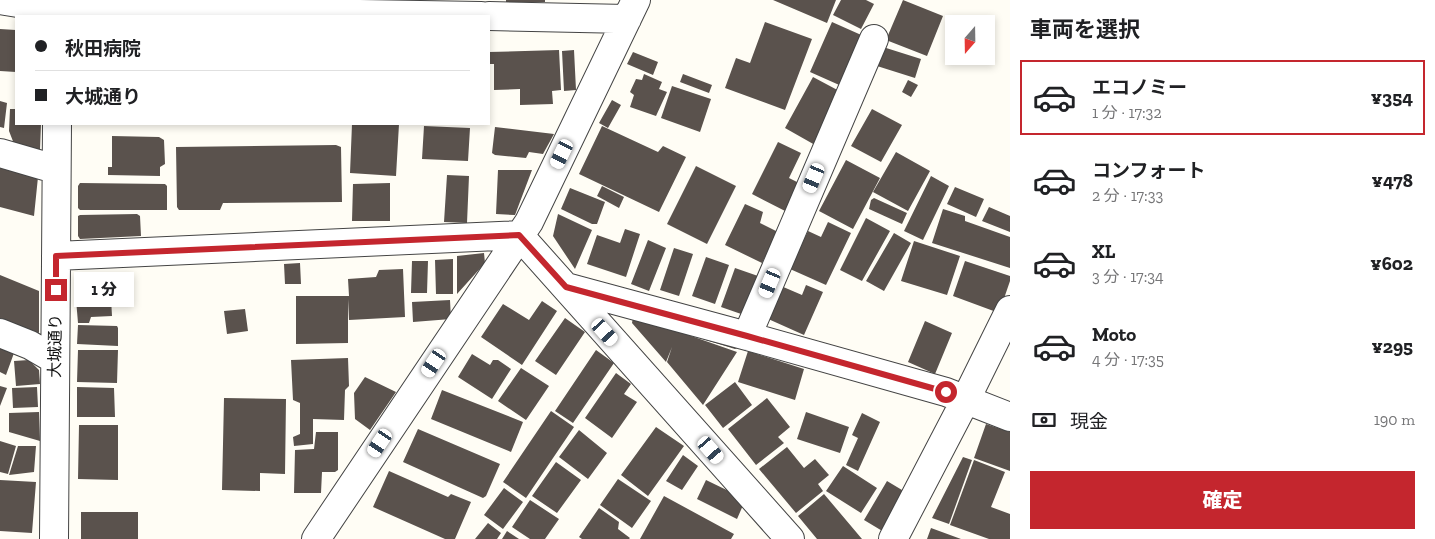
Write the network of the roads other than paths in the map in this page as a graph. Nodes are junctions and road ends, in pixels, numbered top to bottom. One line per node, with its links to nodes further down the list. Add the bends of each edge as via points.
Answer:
1 (0, 0): 3 (street)
2 (360, 7): 3 (street, via 79,13); 5 (street)
3 (60, 9)
4 (632, 10): 6 (street); 11 (street, via 529,222)
5 (468, 15)
6 (490, 16)
7 (874, 39): 16 (street)
8 (57, 125): 10 (street, 大城通り)
9 (0, 153): 10 (street)
10 (56, 169): 12 (street, 大城通り)
11 (519, 235): 12 (street); 13 (street); 21 (street)
12 (56, 256): 17 (street, 大城通り)
13 (566, 287): 16 (street); 22 (street)
14 (1010, 310): 18 (street)
15 (0, 333): 17 (street)
16 (747, 336): 18 (street, via 946,392)
17 (54, 359): 20 (street, 大城通り)
18 (965, 401): 19 (street); 23 (street)
19 (1010, 417)
20 (54, 539)
21 (316, 539)
22 (790, 539)
23 (893, 539)

